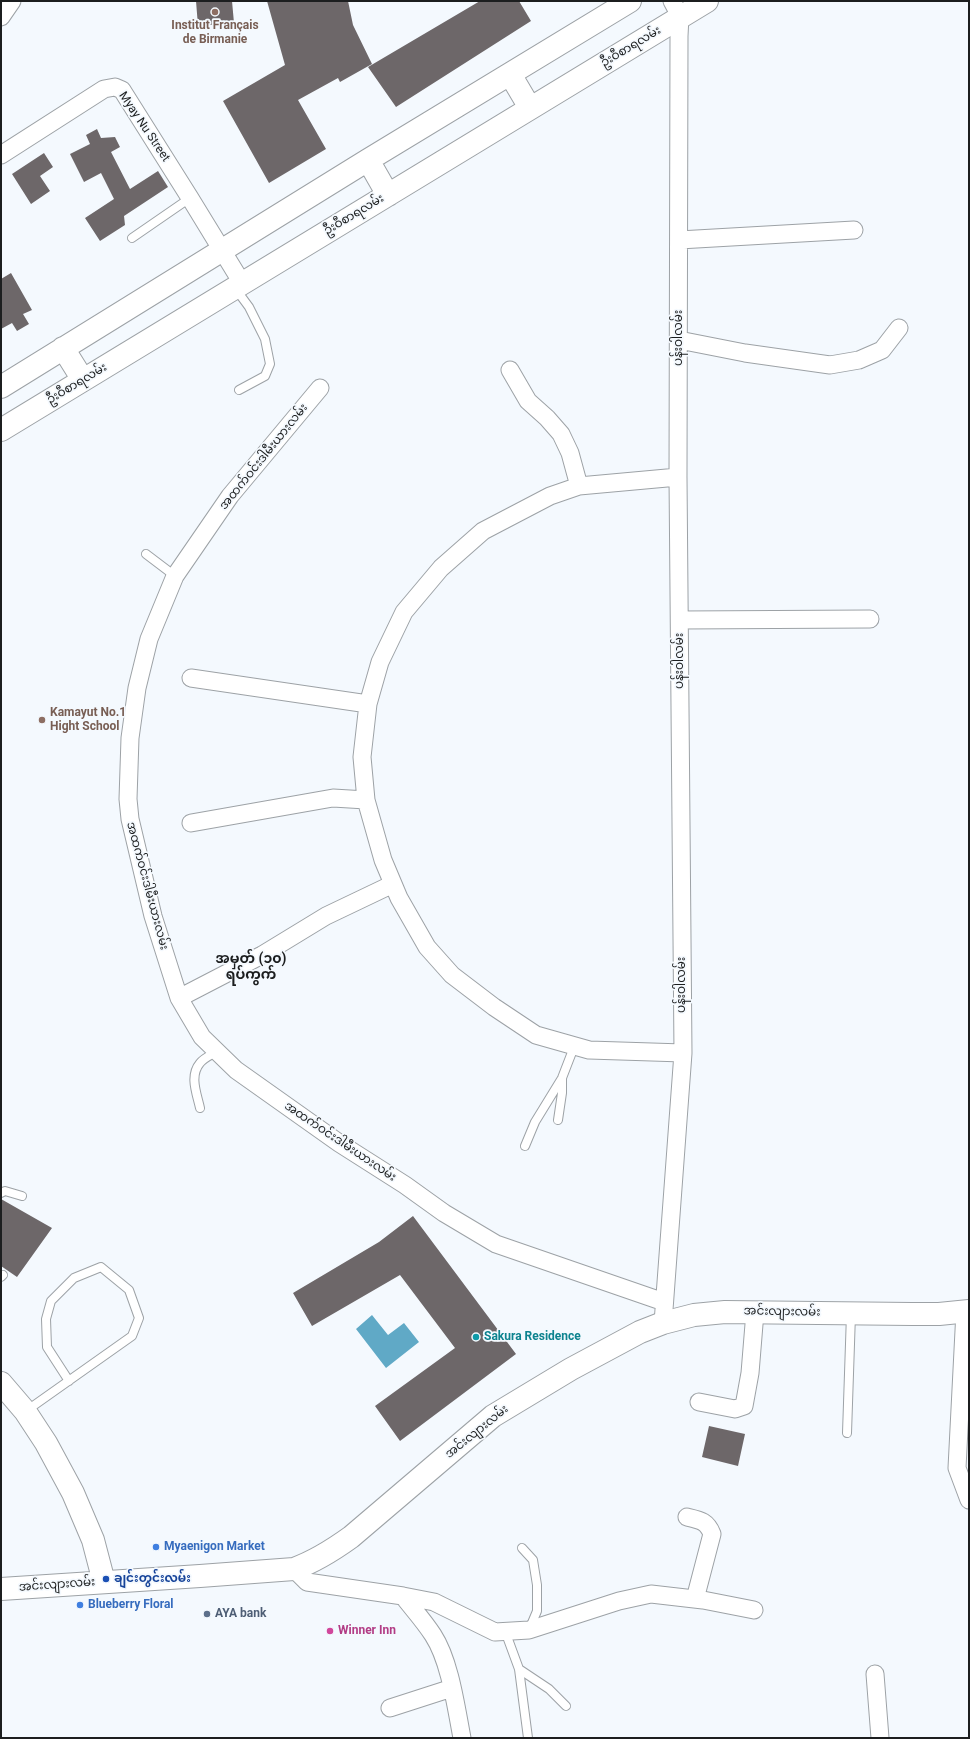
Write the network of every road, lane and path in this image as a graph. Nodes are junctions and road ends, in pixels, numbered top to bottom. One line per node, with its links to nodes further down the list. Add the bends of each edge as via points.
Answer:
1 (12, 1): 5 (street)
2 (708, 1): 4 (main road, ဦးဝီစာရလမ်း)
3 (615, 5): 6 (main road)
4 (676, 9): 7 (main road, ဦးဝီစာရလမ်း); 14 (street, ပန်းဝါလမ်း, via 679,36)
5 (1, 17)
6 (510, 74): 7 (main road); 9 (main road)
7 (530, 108): 10 (main road, ဦးဝီစာရလမ်း)
8 (1, 155): 11 (street, Myay Nu Street, via 104,90 115,87 122,90)
9 (368, 160): 10 (main road); 15 (main road)
10 (388, 195): 16 (main road, ဦးဝီစာရလမ်း)
11 (190, 198): 13 (lane); 15 (street, Myay Nu Street)
12 (854, 230): 14 (street)
13 (132, 238)
14 (679, 240): 18 (street, ပန်းဝါလမ်း)
15 (223, 250): 16 (street, Myay Nu Street); 19 (main road)
16 (238, 285): 21 (main road, ဦးဝီစာရလမ်း); 24 (lane, via 261,329 270,364 266,376)
17 (899, 328): 18 (street, via 882,350 859,360 830,365)
18 (678, 340): 26 (street, ပန်းဝါလမ်း)
19 (63, 348): 21 (main road); 22 (main road)
20 (510, 370): 27 (street, via 528,401 561,434 570,453)
21 (83, 380): 25 (main road, ဦးဝီစာရလမ်း)
22 (1, 387)
23 (320, 388): 29 (street, အထက်ဝင်းဒါမီးယားလမ်း, via 230,496)
24 (239, 390)
25 (1, 430)
26 (678, 477): 27 (street); 31 (street, ပန်းဝါလမ်း)
27 (579, 486): 33 (street, via 550,496 483,531 440,568 404,612 380,662)
28 (146, 554): 29 (lane)
29 (175, 576): 37 (street, အထက်ဝင်းဒါမီးယားလမ်း, via 149,639 137,688 130,738 128,799 130,819 153,916)
30 (870, 619): 31 (street)
31 (680, 620): 40 (street, ပန်းဝါလမ်း)
32 (191, 678): 33 (street)
33 (368, 704): 34 (street, via 362,757)
34 (366, 800): 35 (street, via 333,798); 36 (street, via 383,860)
35 (191, 823)
36 (393, 884): 37 (street, via 326,916 262,955); 38 (street, via 427,946 452,975 536,1035)
37 (180, 998): 39 (street, အထက်ဝင်းဒါမီးယားလမ်း, via 202,1037)
38 (574, 1047): 40 (street, via 589,1050); 41 (lane)
39 (216, 1052): 42 (lane, via 200,1062 195,1072 194,1080); 49 (street, အထက်ဝင်းဒါမီးယားလမ်း, via 236,1070 338,1143 405,1185 444,1214 496,1244)
40 (683, 1053): 49 (street, ပန်းဝါလမ်း)
41 (562, 1078): 43 (lane); 44 (lane, via 535,1122)
42 (200, 1108)
43 (558, 1120)
44 (525, 1146)
45 (1, 1193): 46 (lane, via 5,1191)
46 (22, 1196)
47 (967, 1311): 50 (main road, အင်းလျားလမ်း, via 939,1314); 56 (street, via 956,1468)
48 (754, 1312): 49 (main road, အင်းလျားလမ်း, via 694,1315); 50 (main road, အင်းလျားလမ်း); 53 (street, via 750,1373 744,1406 735,1409)
49 (664, 1313): 59 (main road, အင်းလျားလမ်း, via 640,1332 571,1369 493,1416 352,1536 327,1555)
50 (851, 1313): 55 (lane)
51 (69, 1381): 51 (lane, via 132,1336 139,1318 129,1290 100,1268 74,1278 52,1301 46,1319 47,1347); 54 (lane)
52 (1, 1383): 54 (main road)
53 (699, 1402)
54 (25, 1411): 60 (main road, via 46,1442 73,1493 93,1540)
55 (847, 1433)
56 (969, 1500)
57 (687, 1517): 63 (street, via 702,1520 709,1526 712,1534)
58 (522, 1548): 65 (lane, via 533,1560 537,1585 537,1611)
59 (294, 1569): 60 (main road, အင်းလျားလမ်း); 62 (street, via 307,1582)
60 (104, 1582): 61 (main road, အင်းလျားလမ်း)
61 (1, 1589)
62 (403, 1596): 66 (street, via 434,1602 494,1632); 69 (street, via 434,1636 443,1655)
63 (695, 1599): 64 (street); 65 (street, via 651,1594 619,1601)
64 (754, 1610)
65 (529, 1630): 66 (street)
66 (505, 1632): 67 (lane)
67 (519, 1669): 70 (lane, via 549,1689); 73 (lane)
68 (875, 1674): 74 (street)
69 (452, 1688): 71 (street); 72 (street)
70 (566, 1706)
71 (390, 1708)
72 (462, 1738)
73 (528, 1738)
74 (880, 1738)

